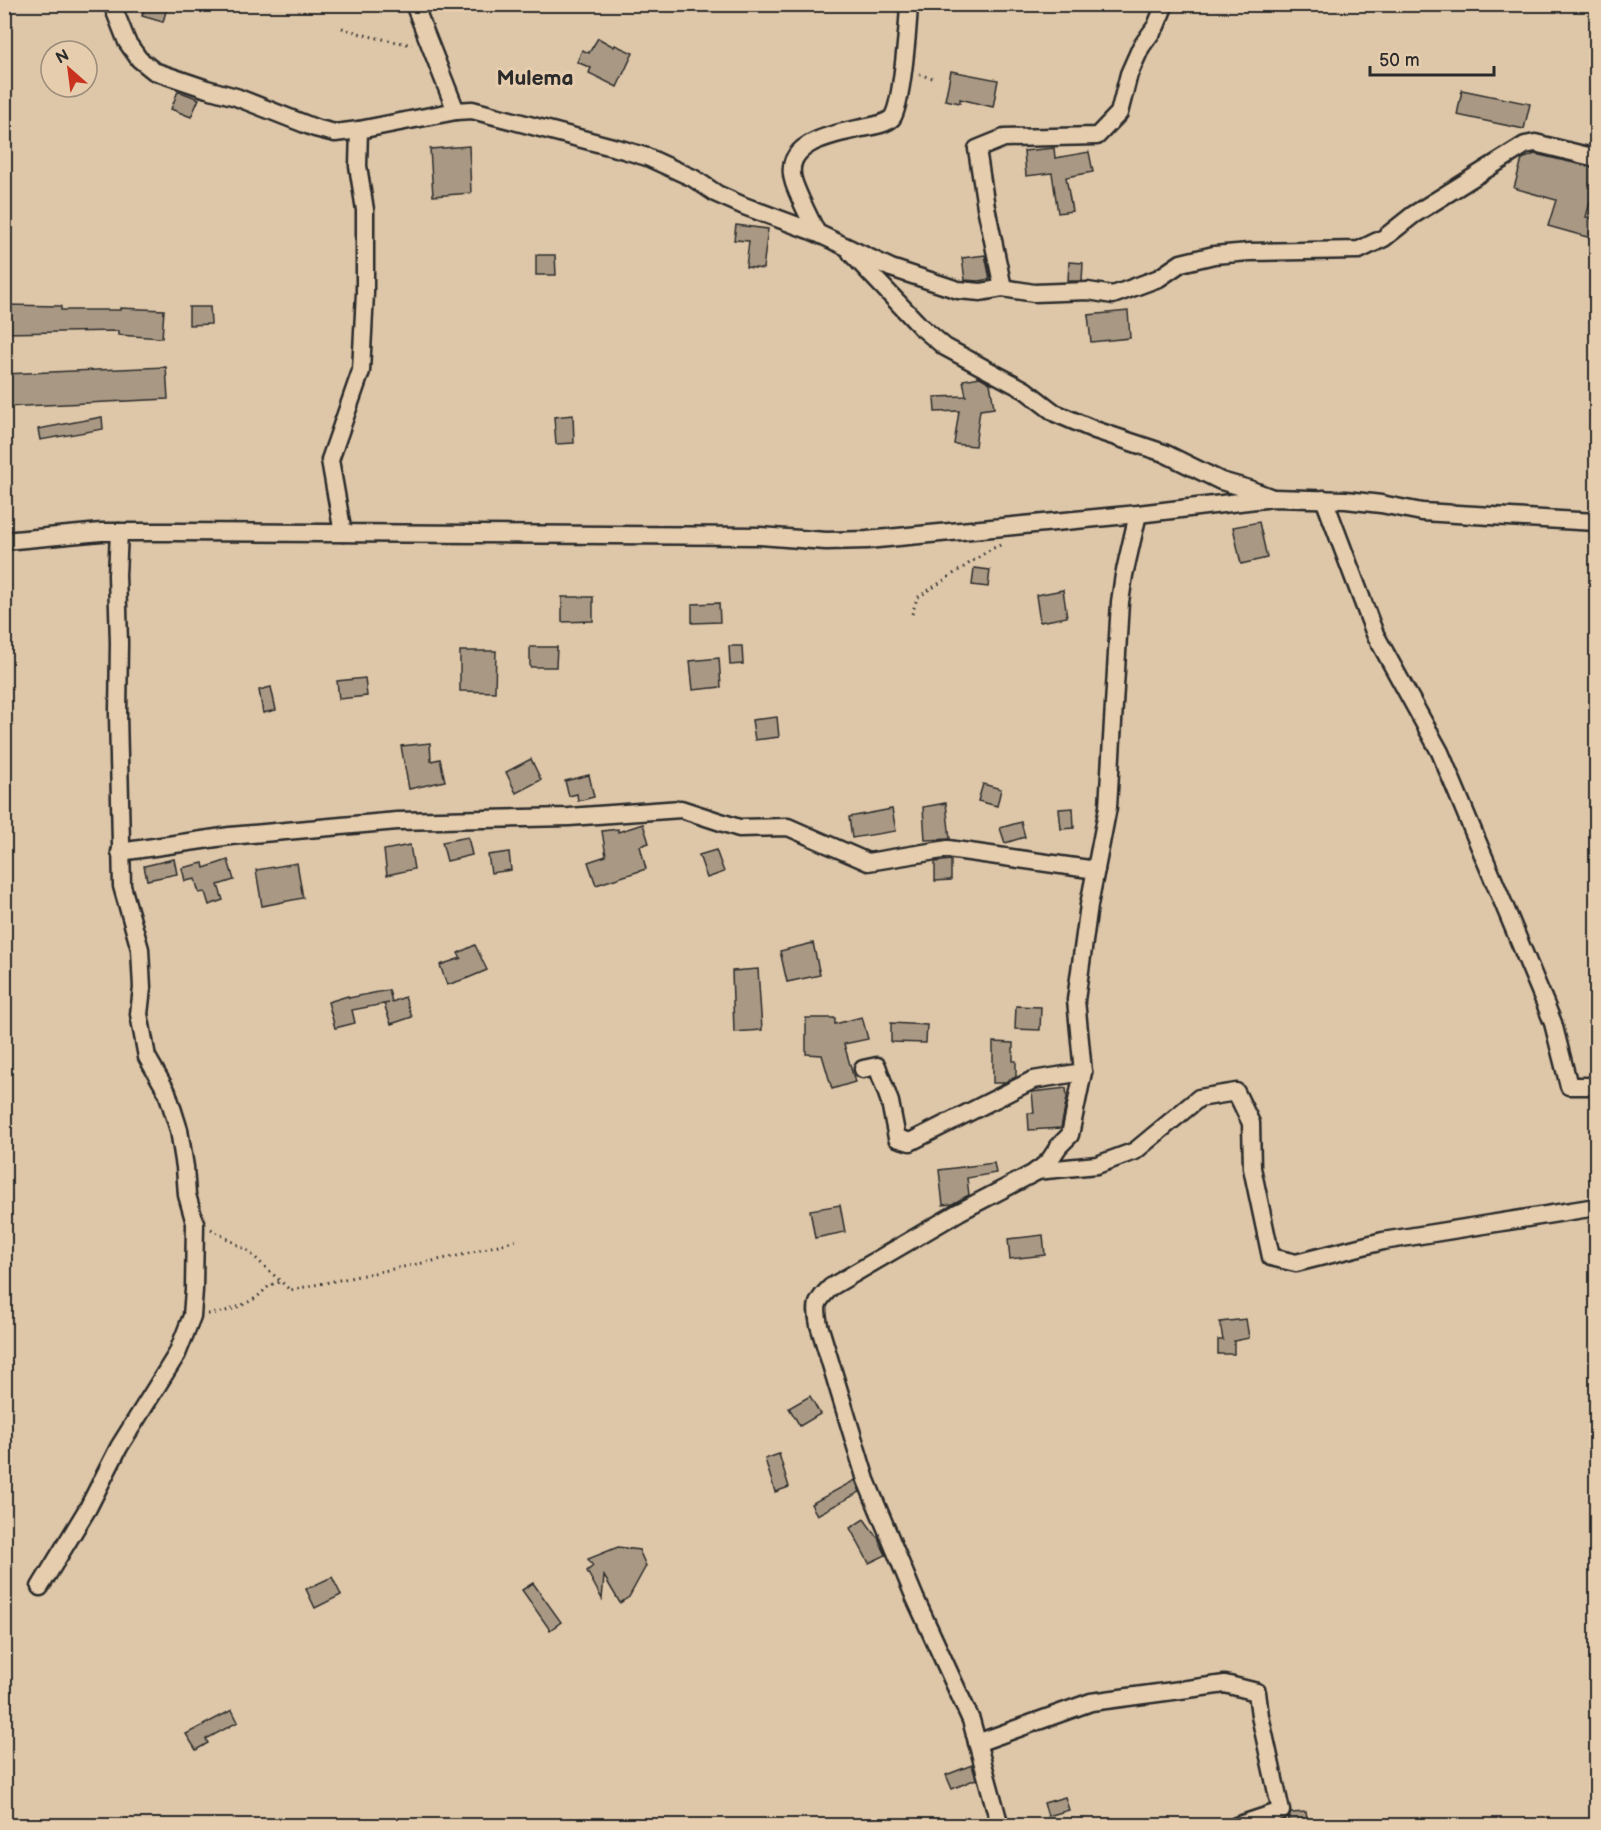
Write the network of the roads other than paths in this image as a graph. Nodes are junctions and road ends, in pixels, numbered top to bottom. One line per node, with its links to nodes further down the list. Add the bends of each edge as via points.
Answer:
1 (112, 4): 6 (street, via 127,42 154,71 315,128 334,133)
2 (414, 4): 5 (street)
3 (909, 4): 8 (street, via 899,96 891,119 812,142 794,158 793,182)
4 (1165, 4): 10 (street, via 1129,74 1119,112 1097,136 1004,138 977,149)
5 (456, 111): 6 (street); 8 (street, via 472,110 647,157 693,177 717,194)
6 (359, 130): 16 (street, via 358,166 365,210 361,371 330,460)
7 (1596, 158): 10 (street, via 1535,142 1359,250 1214,255 1181,263 1159,278 1113,295 1088,291 1034,293)
8 (817, 233): 9 (street)
9 (843, 245): 10 (street, via 891,268 958,290 981,292); 11 (street, via 945,347 1025,390 1055,413 1164,453 1221,481)
10 (1003, 288)
11 (1273, 498): 12 (street); 13 (street)
12 (1324, 499): 14 (street, via 1422,512); 22 (street, via 1375,634 1440,752 1545,1003 1569,1086)
13 (1138, 514): 16 (street, via 826,541 760,536); 19 (street, via 1120,602 1108,807)
14 (1596, 522)
15 (119, 532): 16 (street); 17 (street); 18 (street)
16 (343, 533)
17 (4, 541)
18 (120, 852): 19 (street, via 230,836 397,821 569,818 681,809 739,828 788,827 868,862 948,849); 25 (street, via 122,886 140,950 139,1014 147,1057 167,1092 179,1130 187,1195 195,1223 195,1290 192,1316 177,1354 118,1447 88,1508)
19 (1096, 870): 21 (street, via 1076,1000)
20 (863, 1069): 21 (street, via 877,1066 897,1138 910,1142 1033,1080)
21 (1083, 1072): 23 (street, via 1070,1135)
22 (1596, 1084)
23 (1035, 1172): 24 (street, via 1097,1165 1135,1151 1199,1098 1236,1092 1251,1123 1252,1168 1272,1257 1296,1263 1383,1241); 26 (street, via 831,1287 816,1309 866,1480 971,1720)
24 (1596, 1207)
25 (40, 1587)
26 (977, 1743): 27 (street); 28 (street, via 1091,1702 1225,1684 1257,1692 1281,1811)
27 (1000, 1826)
28 (1236, 1826)

